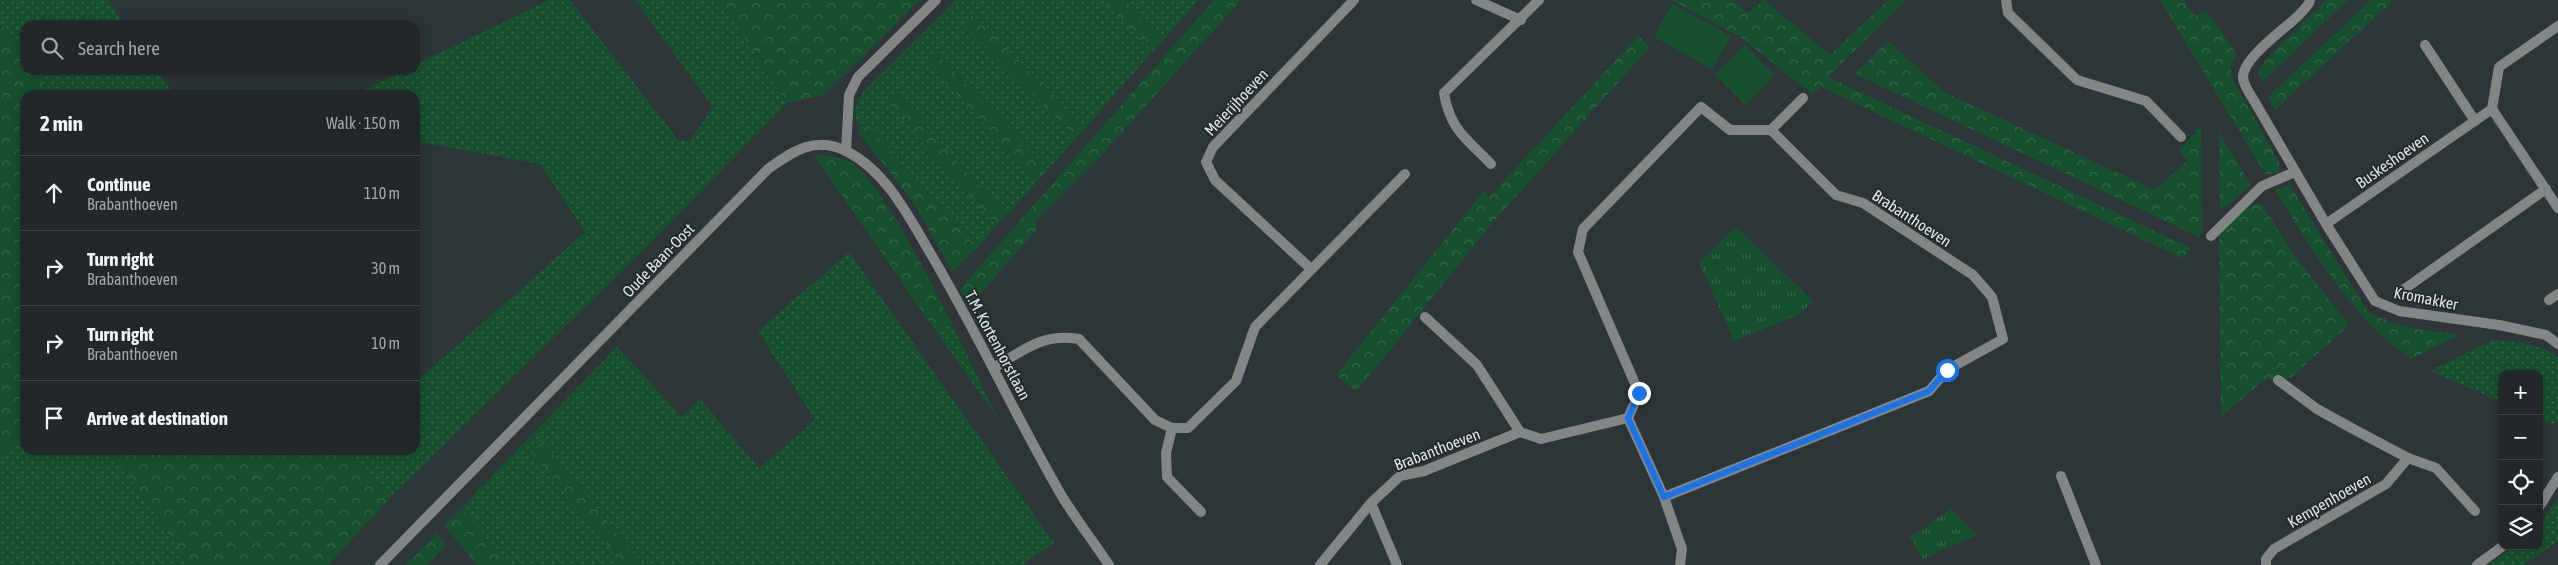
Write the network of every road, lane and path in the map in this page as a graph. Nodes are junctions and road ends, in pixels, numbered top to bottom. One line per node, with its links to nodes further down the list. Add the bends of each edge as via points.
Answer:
1 (936, 0): 15 (street, via 858,77 849,95)
2 (1354, 0): 23 (street, Meierijhoeven, via 1213,146 1206,162 1215,180)
3 (1476, 0): 7 (street)
4 (1539, 0): 7 (street)
5 (2006, 0): 14 (street, via 2008,13 2077,80 2146,101)
6 (2310, 0): 17 (street, Kromakker, via 2296,18 2252,58 2245,67 2243,78)
7 (1520, 20): 16 (street, via 1444,93 1448,114 1457,129)
8 (2558, 26): 11 (street, via 2499,67)
9 (2425, 45): 12 (street)
10 (1803, 98): 13 (street)
11 (2492, 109): 12 (street, Buskeshoeven); 19 (street)
12 (2474, 121): 21 (street, Buskeshoeven)
13 (1771, 130): 31 (street, via 1730,130 1701,107 1583,229 1578,252 1639,393); 37 (street, Brabanthoeven, via 1836,195 1863,203 1973,275 1992,297 2003,339 1947,370 1929,391)
14 (2181, 137)
15 (846, 151): 29 (street, T.M. Kortenhorstlaan, via 867,164 891,192 950,286); 43 (street, Oude Baan-Oost, via 829,145 814,145 795,150 768,169)
16 (1492, 164)
17 (2296, 172): 21 (street, Kromakker); 22 (street, via 2262,186)
18 (1406, 174): 23 (street)
19 (2546, 189): 20 (street); 24 (street)
20 (2558, 208)
21 (2326, 224): 28 (street, Kromakker, via 2375,301 2399,311 2546,335)
22 (2211, 236)
23 (1311, 269): 32 (street, via 1255,326 1236,381 1188,428)
24 (2403, 290)
25 (2558, 294): 26 (street)
26 (2549, 300)
27 (1425, 316): 33 (street, via 1477,365)
28 (2558, 344)
29 (994, 368): 32 (street, via 1035,342 1061,336 1079,339 1155,420); 44 (street, T.M. Kortenhorstlaan, via 1060,494)
30 (2278, 380): 34 (street, via 2317,409)
31 (1628, 418): 33 (street, via 1541,438); 37 (street)
32 (1172, 428): 41 (street, via 1166,453 1167,477)
33 (1520, 432): 38 (street, Brabanthoeven, via 1424,472 1400,476)
34 (2408, 458): 40 (street, via 2436,468); 49 (street, Kempenhoeven, via 2386,484 2274,549 2266,559)
35 (2062, 476): 48 (street)
36 (2558, 477): 39 (street)
37 (1664, 497): 47 (street, via 1682,549)
38 (1371, 503): 45 (street, Brabanthoeven); 46 (street)
39 (2540, 505)
40 (2475, 511)
41 (1201, 512)
42 (2498, 550): 50 (street)
43 (380, 565)
44 (1109, 565)
45 (1320, 565)
46 (1397, 565)
47 (1680, 565)
48 (2096, 565)
49 (2266, 565)
50 (2477, 565)

